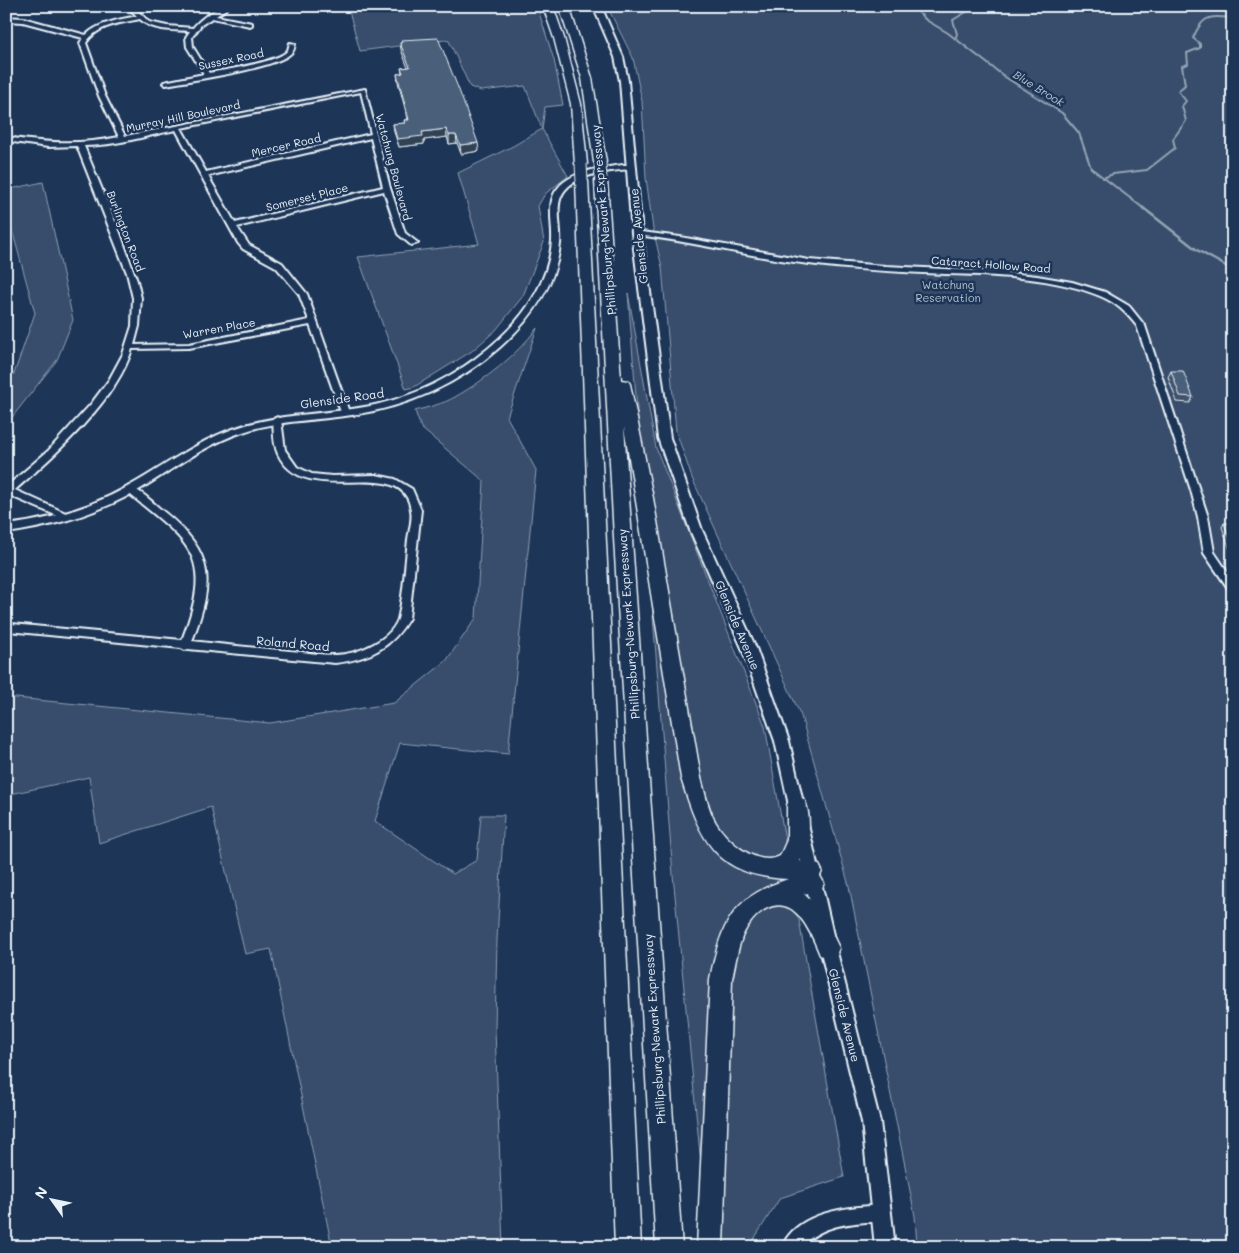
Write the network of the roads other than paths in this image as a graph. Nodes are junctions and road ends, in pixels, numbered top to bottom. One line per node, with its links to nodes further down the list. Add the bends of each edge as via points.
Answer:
1 (130, 6): 7 (street)
2 (227, 6): 6 (street)
3 (548, 6): 45 (highway, Phillipsburg-Newark Expressway, via 576,104 582,172)
4 (564, 6): 28 (highway, Phillipsburg-Newark Expressway, via 587,78 601,171)
5 (597, 6): 21 (main road, Glenside Avenue, via 618,56 624,81)
6 (210, 16): 9 (street); 10 (street)
7 (140, 17): 10 (street, via 154,25); 11 (street, via 106,26)
8 (6, 19): 11 (street, via 23,20)
9 (250, 24)
10 (193, 30): 13 (street, via 188,43)
11 (86, 37): 19 (street, via 83,47)
12 (292, 44): 13 (street, Sussex Road, via 290,52 271,61)
13 (207, 74): 14 (street, Sussex Road)
14 (166, 83)
15 (363, 90): 16 (street, Murray Hill Boulevard); 17 (street, Watchung Boulevard)
16 (178, 128): 19 (street, Murray Hill Boulevard); 22 (street)
17 (374, 135): 22 (street, Mercer Road); 23 (street, Watchung Boulevard)
18 (6, 139): 20 (street, Murray Hill Boulevard, via 48,145)
19 (123, 139): 20 (street, Murray Hill Boulevard)
20 (80, 145): 29 (street, Burlington Road, via 133,276 137,300)
21 (631, 167): 25 (main road, Glenside Avenue); 30 (street, Glenside Road, via 596,172 562,188 556,200 556,243 546,284 532,308 497,345 463,372 420,395 374,408)
22 (203, 175): 24 (street)
23 (387, 188): 24 (street, Somerset Place); 26 (street, Watchung Boulevard, via 402,234)
24 (232, 226): 27 (street, via 246,247 279,265 290,276 303,294)
25 (637, 234): 36 (street, Cataract Hollow Road, via 676,237 809,262 1038,277 1072,285 1118,302 1134,314 1142,326 1198,499 1209,554); 39 (main road, Glenside Avenue, via 669,458 696,530 749,648 782,741)
26 (414, 243)
27 (312, 322): 29 (street, Warren Place, via 188,346); 30 (street)
28 (611, 322): 40 (highway, via 645,498 691,778 699,808 707,826 721,844 744,861); 46 (highway, Phillipsburg-Newark Expressway, via 622,548)
29 (128, 347): 32 (street, Burlington Road, via 104,393 85,419 43,461)
30 (345, 412): 31 (street, Glenside Road)
31 (277, 420): 33 (street, Glenside Road, via 219,438); 38 (street, Roland Road, via 282,455 295,470 328,480 386,479 403,486 412,495 416,510 404,618 382,644 342,659)
32 (7, 490): 34 (street)
33 (130, 490): 34 (street, Glenside Road); 38 (street, via 190,541 196,553 202,587 198,612)
34 (67, 517): 35 (street, Glenside Road)
35 (6, 529)
36 (1233, 588)
37 (12, 628): 38 (street, Roland Road)
38 (186, 646)
39 (797, 805): 40 (highway, via 791,858); 41 (main road, Glenside Avenue)
40 (767, 869): 41 (highway)
41 (813, 877): 42 (highway); 43 (main road, Glenside Avenue)
42 (768, 895): 43 (highway, via 799,901 811,915); 47 (highway, via 742,917 724,960)
43 (828, 948): 44 (main road, Glenside Avenue, via 872,1122)
44 (883, 1214): 48 (street, via 823,1220 806,1230); 49 (main road, Glenside Avenue)
45 (628, 1247)
46 (669, 1247)
47 (710, 1247)
48 (790, 1247)
49 (885, 1247)

